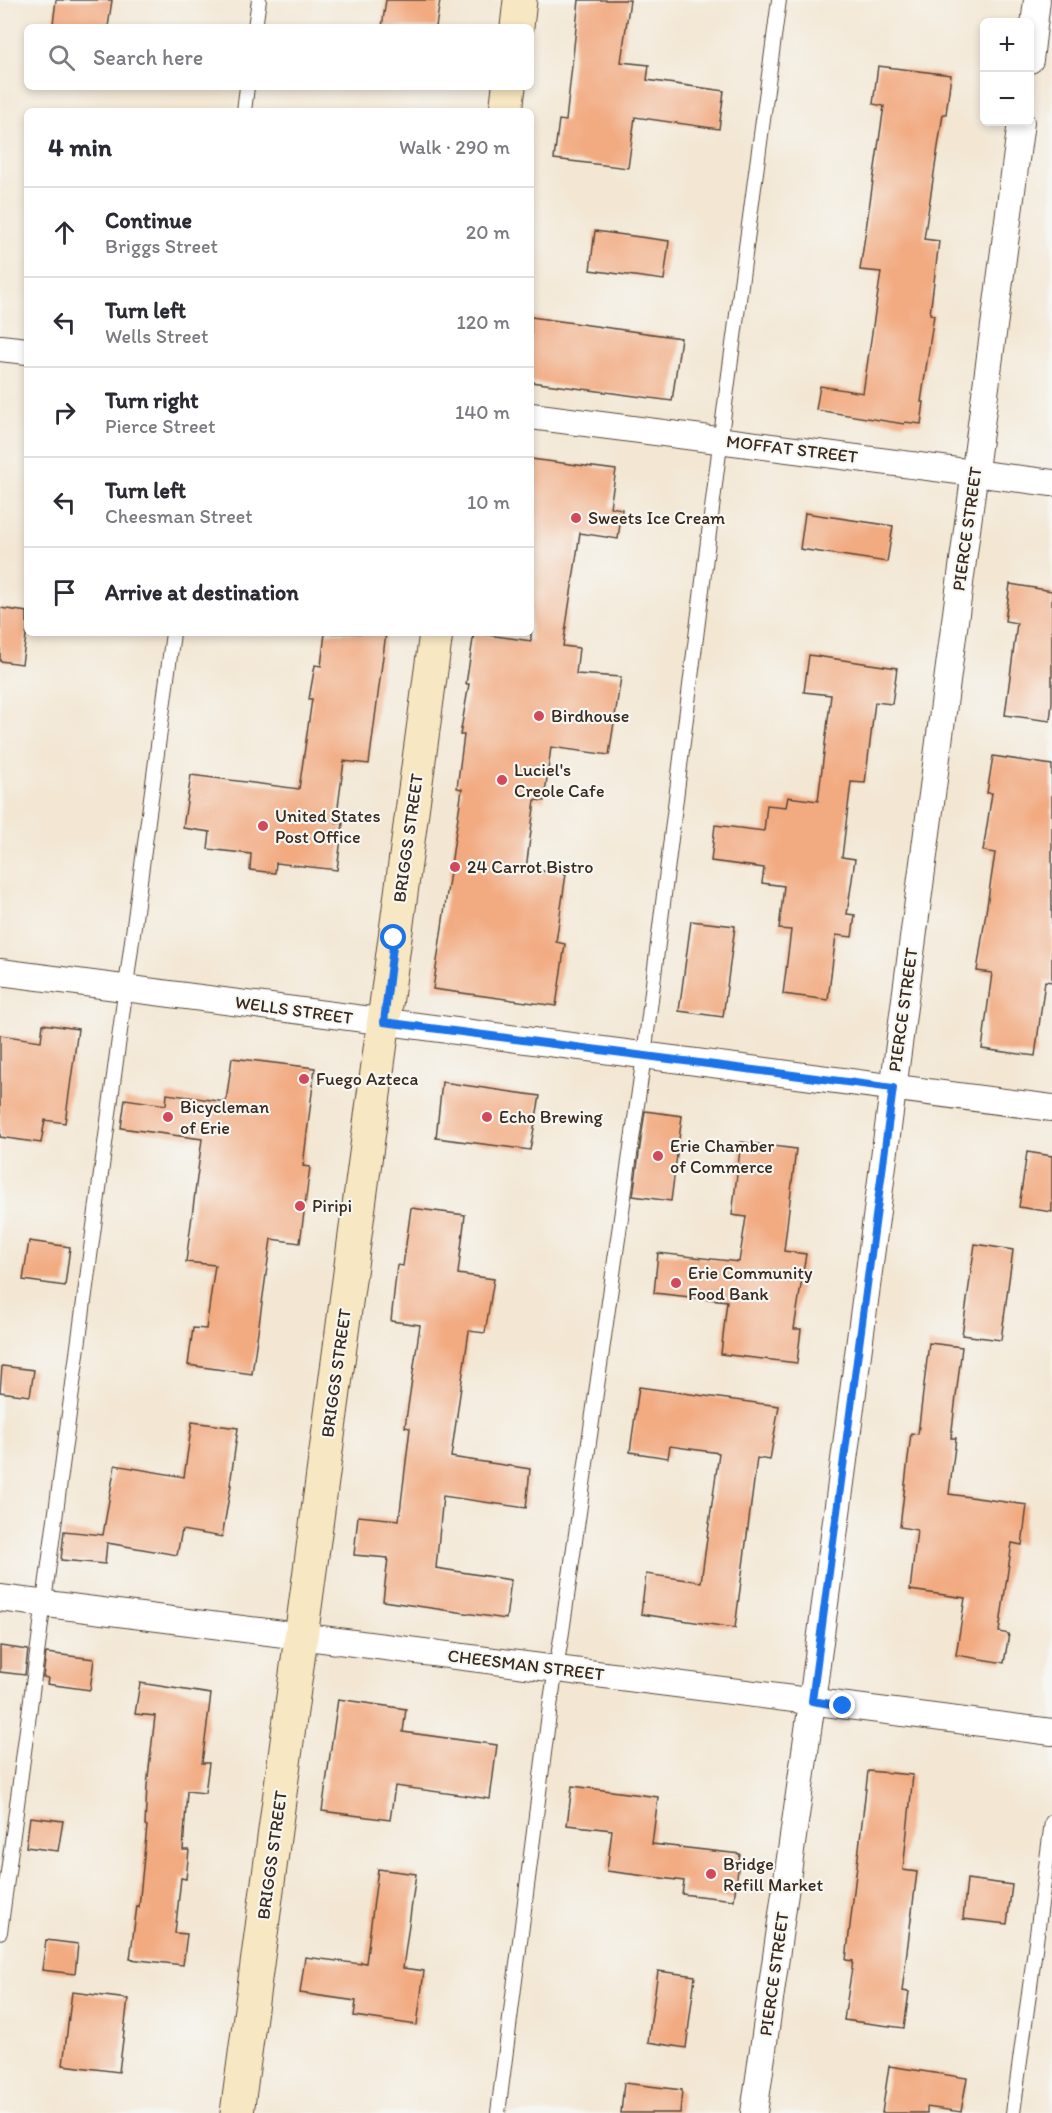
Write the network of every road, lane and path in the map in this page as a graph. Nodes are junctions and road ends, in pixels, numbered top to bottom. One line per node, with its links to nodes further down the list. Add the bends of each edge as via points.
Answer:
1 (259, 0): 6 (lane)
2 (520, 0): 7 (street)
3 (779, 0): 16 (lane)
4 (1037, 0): 5 (street)
5 (1034, 22)
6 (255, 24)
7 (517, 24)
8 (247, 90): 10 (lane)
9 (509, 90): 11 (street)
10 (244, 108)
11 (506, 108)
12 (1020, 126): 17 (street, PIERCE STREET)
13 (0, 348): 14 (street)
14 (24, 351)
15 (534, 416): 16 (street, MOFFAT STREET)
16 (721, 440): 17 (street, MOFFAT STREET); 24 (lane)
17 (975, 472): 18 (street, MOFFAT STREET); 25 (street, PIERCE STREET)
18 (1052, 483)
19 (173, 636): 22 (lane)
20 (436, 636): 23 (street, BRIGGS STREET)
21 (0, 972): 22 (street, WELLS STREET)
22 (126, 987): 23 (street, WELLS STREET); 28 (lane)
23 (384, 1022): 24 (street, WELLS STREET); 29 (street, BRIGGS STREET)
24 (644, 1056): 25 (street, WELLS STREET); 30 (lane)
25 (893, 1088): 26 (street, WELLS STREET); 31 (street, PIERCE STREET)
26 (1052, 1108)
27 (0, 1598): 28 (street, CHEESMAN STREET)
28 (44, 1603): 29 (street, CHEESMAN STREET); 34 (lane)
29 (301, 1635): 30 (street, CHEESMAN STREET); 35 (street, BRIGGS STREET)
30 (556, 1669): 31 (street, CHEESMAN STREET); 36 (lane)
31 (812, 1701): 32 (street, CHEESMAN STREET); 37 (street, PIERCE STREET)
32 (1052, 1732)
33 (1052, 1822): 38 (lane)
34 (0, 1932)
35 (237, 2113)
36 (498, 2113)
37 (754, 2113)
38 (1013, 2113)

